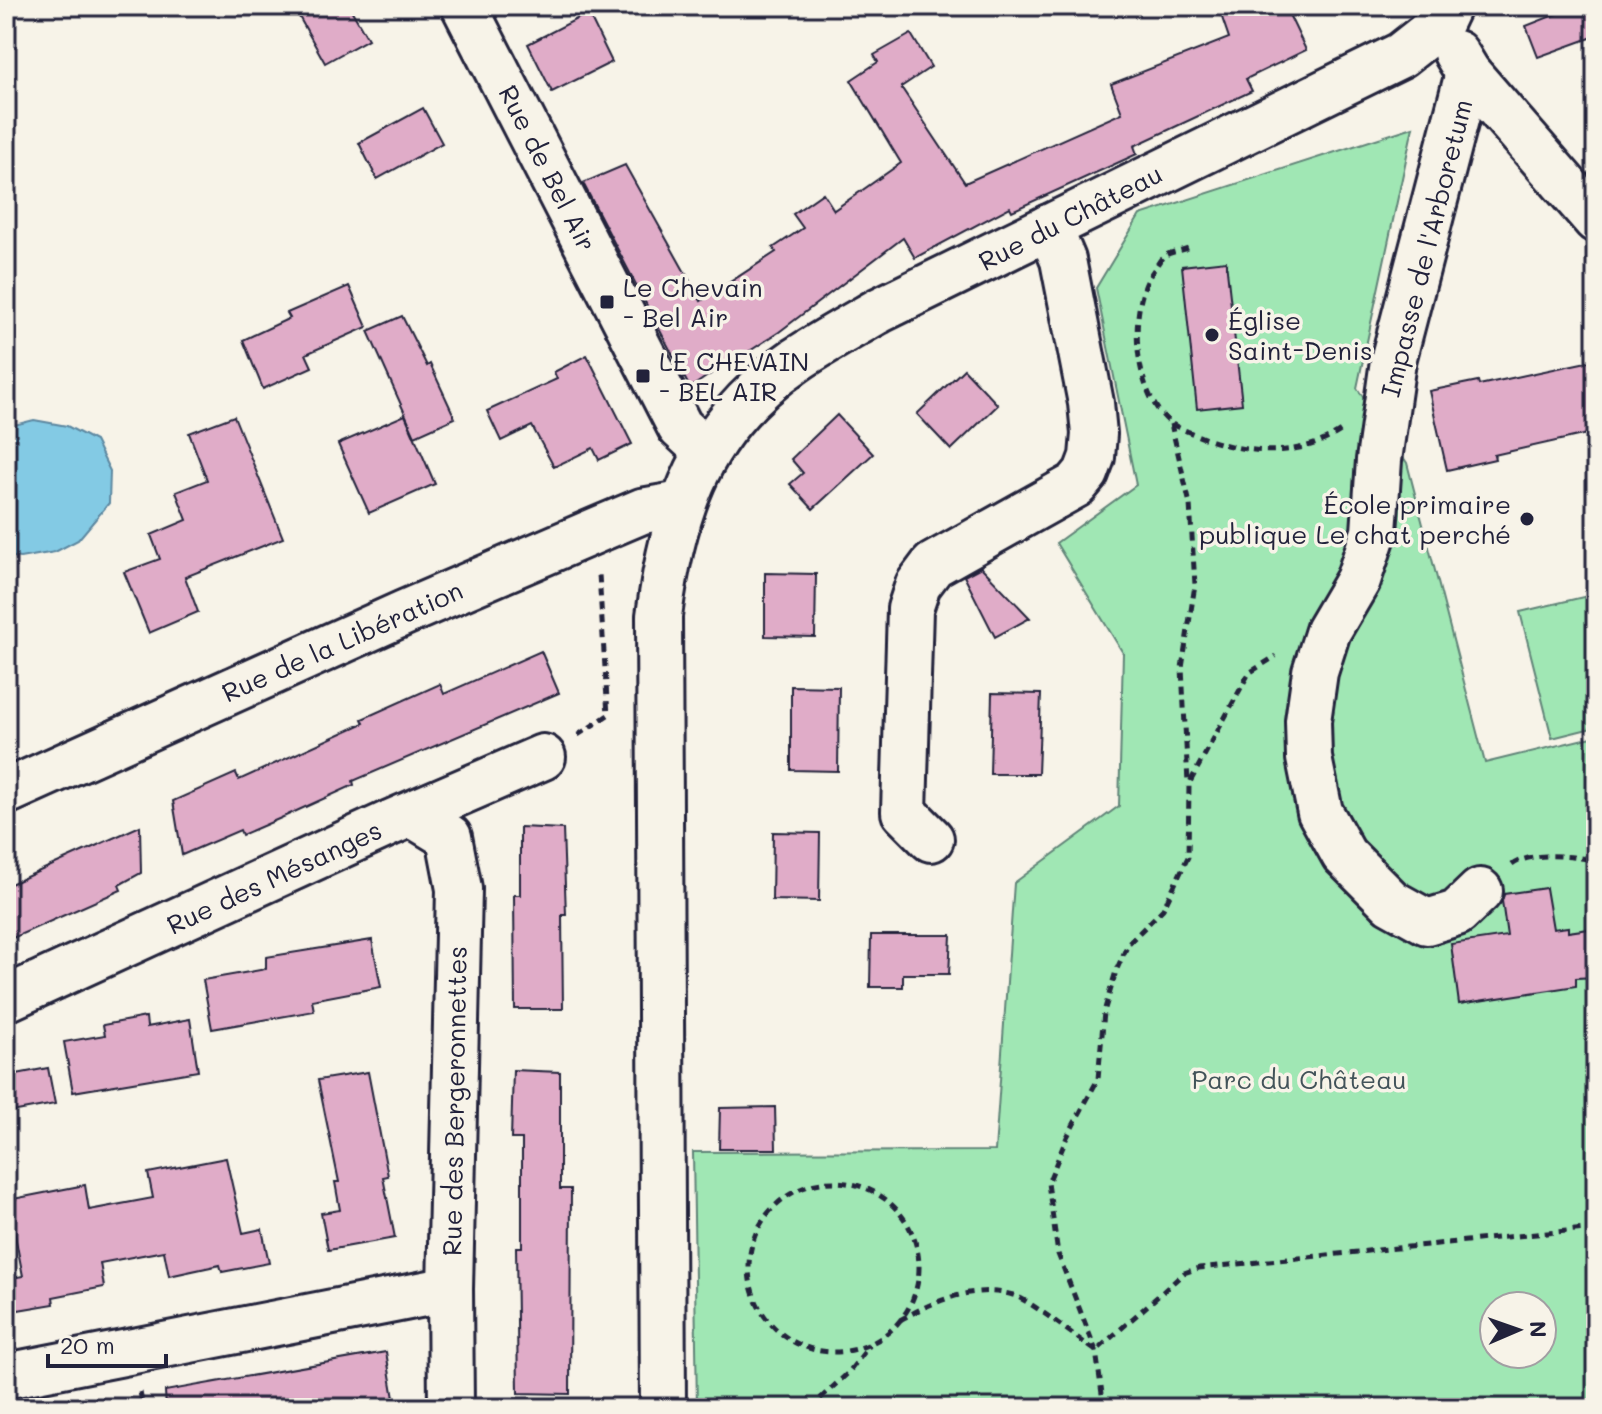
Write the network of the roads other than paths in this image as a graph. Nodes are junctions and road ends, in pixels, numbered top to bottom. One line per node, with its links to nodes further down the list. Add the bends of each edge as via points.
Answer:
1 (464, 6): 6 (street, Rue de Bel Air, via 680,427)
2 (1444, 15): 3 (street); 5 (street, Rue du Château, via 1401,55)
3 (1468, 73): 4 (street); 12 (street, Impasse de l'Arboretum, via 1391,377 1374,532 1315,672 1309,758 1320,812 1344,855 1391,902 1427,922 1457,913)
4 (1596, 220)
5 (1049, 227): 6 (street, Rue du Château, via 880,310 793,362 746,403); 11 (street, via 1063,260 1091,403 1092,457 1076,485 953,552 933,565 918,585 910,609 904,812)
6 (706, 451): 7 (street, Rue du Château)
7 (682, 504): 9 (street, Rue de la Libération, via 642,511 597,530); 17 (street, Rue du Château, via 659,616)
8 (543, 757): 10 (street, Rue des Mésanges)
9 (6, 792)
10 (413, 815): 13 (street, Rue des Mésanges); 14 (street, Rue des Bergeronnettes, via 449,837 459,889)
11 (931, 839)
12 (1480, 891)
13 (6, 999)
14 (450, 1289): 15 (street); 16 (street, Rue des Bergeronnettes)
15 (6, 1376)
16 (451, 1408)
17 (663, 1408)

